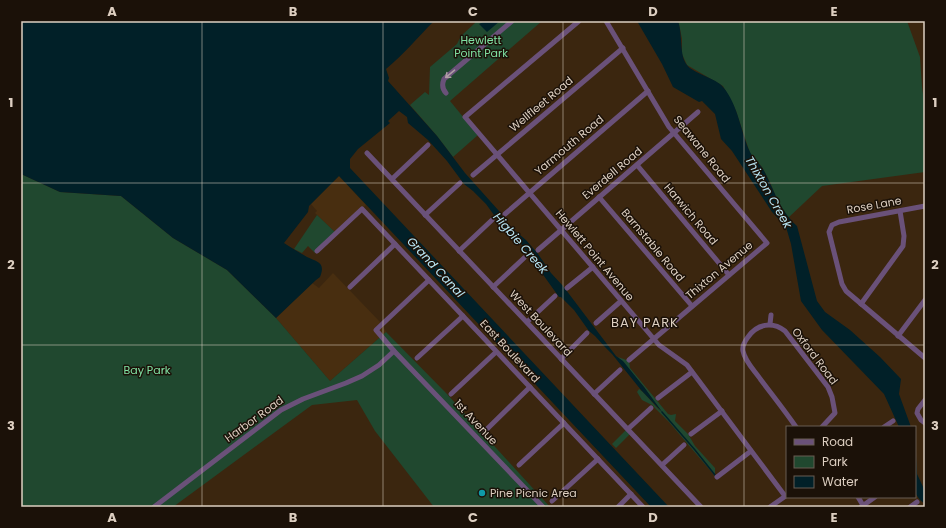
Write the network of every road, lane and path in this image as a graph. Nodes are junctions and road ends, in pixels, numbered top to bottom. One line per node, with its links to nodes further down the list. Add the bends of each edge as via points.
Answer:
1 (512, 21): 6 (street, one-way to 6, via 444,79 442,84)
2 (579, 21): 11 (street, Hewlett Point Avenue, via 465,118)
3 (606, 21): 4 (street, Seawane Road)
4 (623, 48): 5 (street, Seawane Road); 11 (street, Wellfleet Road)
5 (648, 91): 8 (street, Seawane Road); 16 (street, Yarmouth Road)
6 (446, 93)
7 (698, 112): 8 (street, Everdell Road)
8 (675, 133): 12 (street, Everdell Road); 24 (street, Seawane Road)
9 (428, 145): 14 (street)
10 (367, 153): 14 (street, West Boulevard)
11 (497, 154): 13 (street, Wellfleet Road); 16 (street, Hewlett Point Avenue)
12 (637, 165): 17 (street, Everdell Road); 31 (street, Harwich Road)
13 (473, 175)
14 (392, 179): 21 (street, West Boulevard)
15 (460, 183): 21 (street)
16 (529, 192): 20 (street, Yarmouth Road); 23 (street, Hewlett Point Avenue)
17 (599, 197): 23 (street, Everdell Road); 40 (street, Barnstable Road)
18 (925, 206): 19 (street, Rose Lane)
19 (900, 211): 39 (street, via 904,236 902,246); 39 (street, Rose Lane, via 839,222 830,228 829,235 842,284 846,292)
20 (505, 214)
21 (425, 215): 28 (street, West Boulevard)
22 (492, 220): 28 (street)
23 (561, 229): 26 (street, Everdell Road); 30 (street, Hewlett Point Avenue)
24 (767, 243): 31 (street, Thixton Avenue)
25 (395, 244): 27 (street, East Boulevard, via 362,208); 32 (street, East Boulevard); 33 (street)
26 (538, 250)
27 (318, 251)
28 (459, 251): 34 (street, West Boulevard)
29 (524, 258): 34 (street)
30 (593, 267): 35 (street); 38 (street, Hewlett Point Avenue)
31 (729, 275): 40 (street, Thixton Avenue)
32 (429, 280): 42 (street, East Boulevard); 49 (street, 1st Avenue, via 376,330)
33 (350, 287)
34 (493, 287): 43 (street, West Boulevard)
35 (568, 288)
36 (555, 296): 43 (street)
37 (925, 300): 47 (street)
38 (621, 301): 44 (street); 48 (street, Hewlett Point Avenue)
39 (861, 304): 47 (street)
40 (692, 306): 48 (street, Thixton Avenue)
41 (771, 315): 45 (street)
42 (463, 316): 50 (street, East Boulevard); 51 (street)
43 (527, 322): 53 (street, West Boulevard)
44 (596, 323)
45 (770, 324): 67 (street, via 753,331 746,339 743,349 751,367); 68 (street, Oxford Road, via 780,328 790,337 830,390 835,413)
46 (587, 333): 53 (street)
47 (898, 336): 52 (street)
48 (654, 339): 54 (street, Thixton Avenue); 56 (street, Hewlett Point Avenue, via 664,350 684,362)
49 (394, 351): 85 (street, Harbor Road, via 362,376 303,398 281,410); 86 (street, 1st Avenue)
50 (496, 352): 57 (street, East Boulevard); 58 (street)
51 (417, 358)
52 (925, 358)
53 (561, 359): 59 (street, West Boulevard)
54 (629, 360)
55 (620, 370): 59 (street)
56 (692, 372): 60 (street); 63 (street, Hewlett Point Avenue)
57 (530, 387): 65 (street, East Boulevard); 71 (street)
58 (451, 394)
59 (594, 394): 70 (street, West Boulevard)
60 (658, 398)
61 (925, 400): 66 (street, via 917,413)
62 (652, 408): 70 (street)
63 (722, 411): 72 (street); 74 (street, Hewlett Point Avenue)
64 (893, 421): 69 (street)
65 (564, 423): 75 (street, East Boulevard); 76 (street)
66 (925, 423)
67 (795, 426)
68 (823, 426)
69 (886, 426)
70 (628, 429): 77 (street, West Boulevard)
71 (485, 431)
72 (691, 434)
73 (684, 445): 77 (street)
74 (751, 451): 78 (street); 80 (street, Hewlett Point Avenue)
75 (598, 459): 79 (street, East Boulevard); 82 (street)
76 (519, 465)
77 (662, 466): 89 (street, West Boulevard)
78 (716, 477)
79 (631, 494): 87 (street); 88 (street, East Boulevard)
80 (786, 496): 90 (street)
81 (874, 498): 84 (street)
82 (552, 501)
83 (917, 502): 91 (street)
84 (863, 506)
85 (154, 507)
86 (543, 507)
87 (618, 507)
88 (643, 507)
89 (701, 507)
90 (770, 507)
91 (910, 507)

